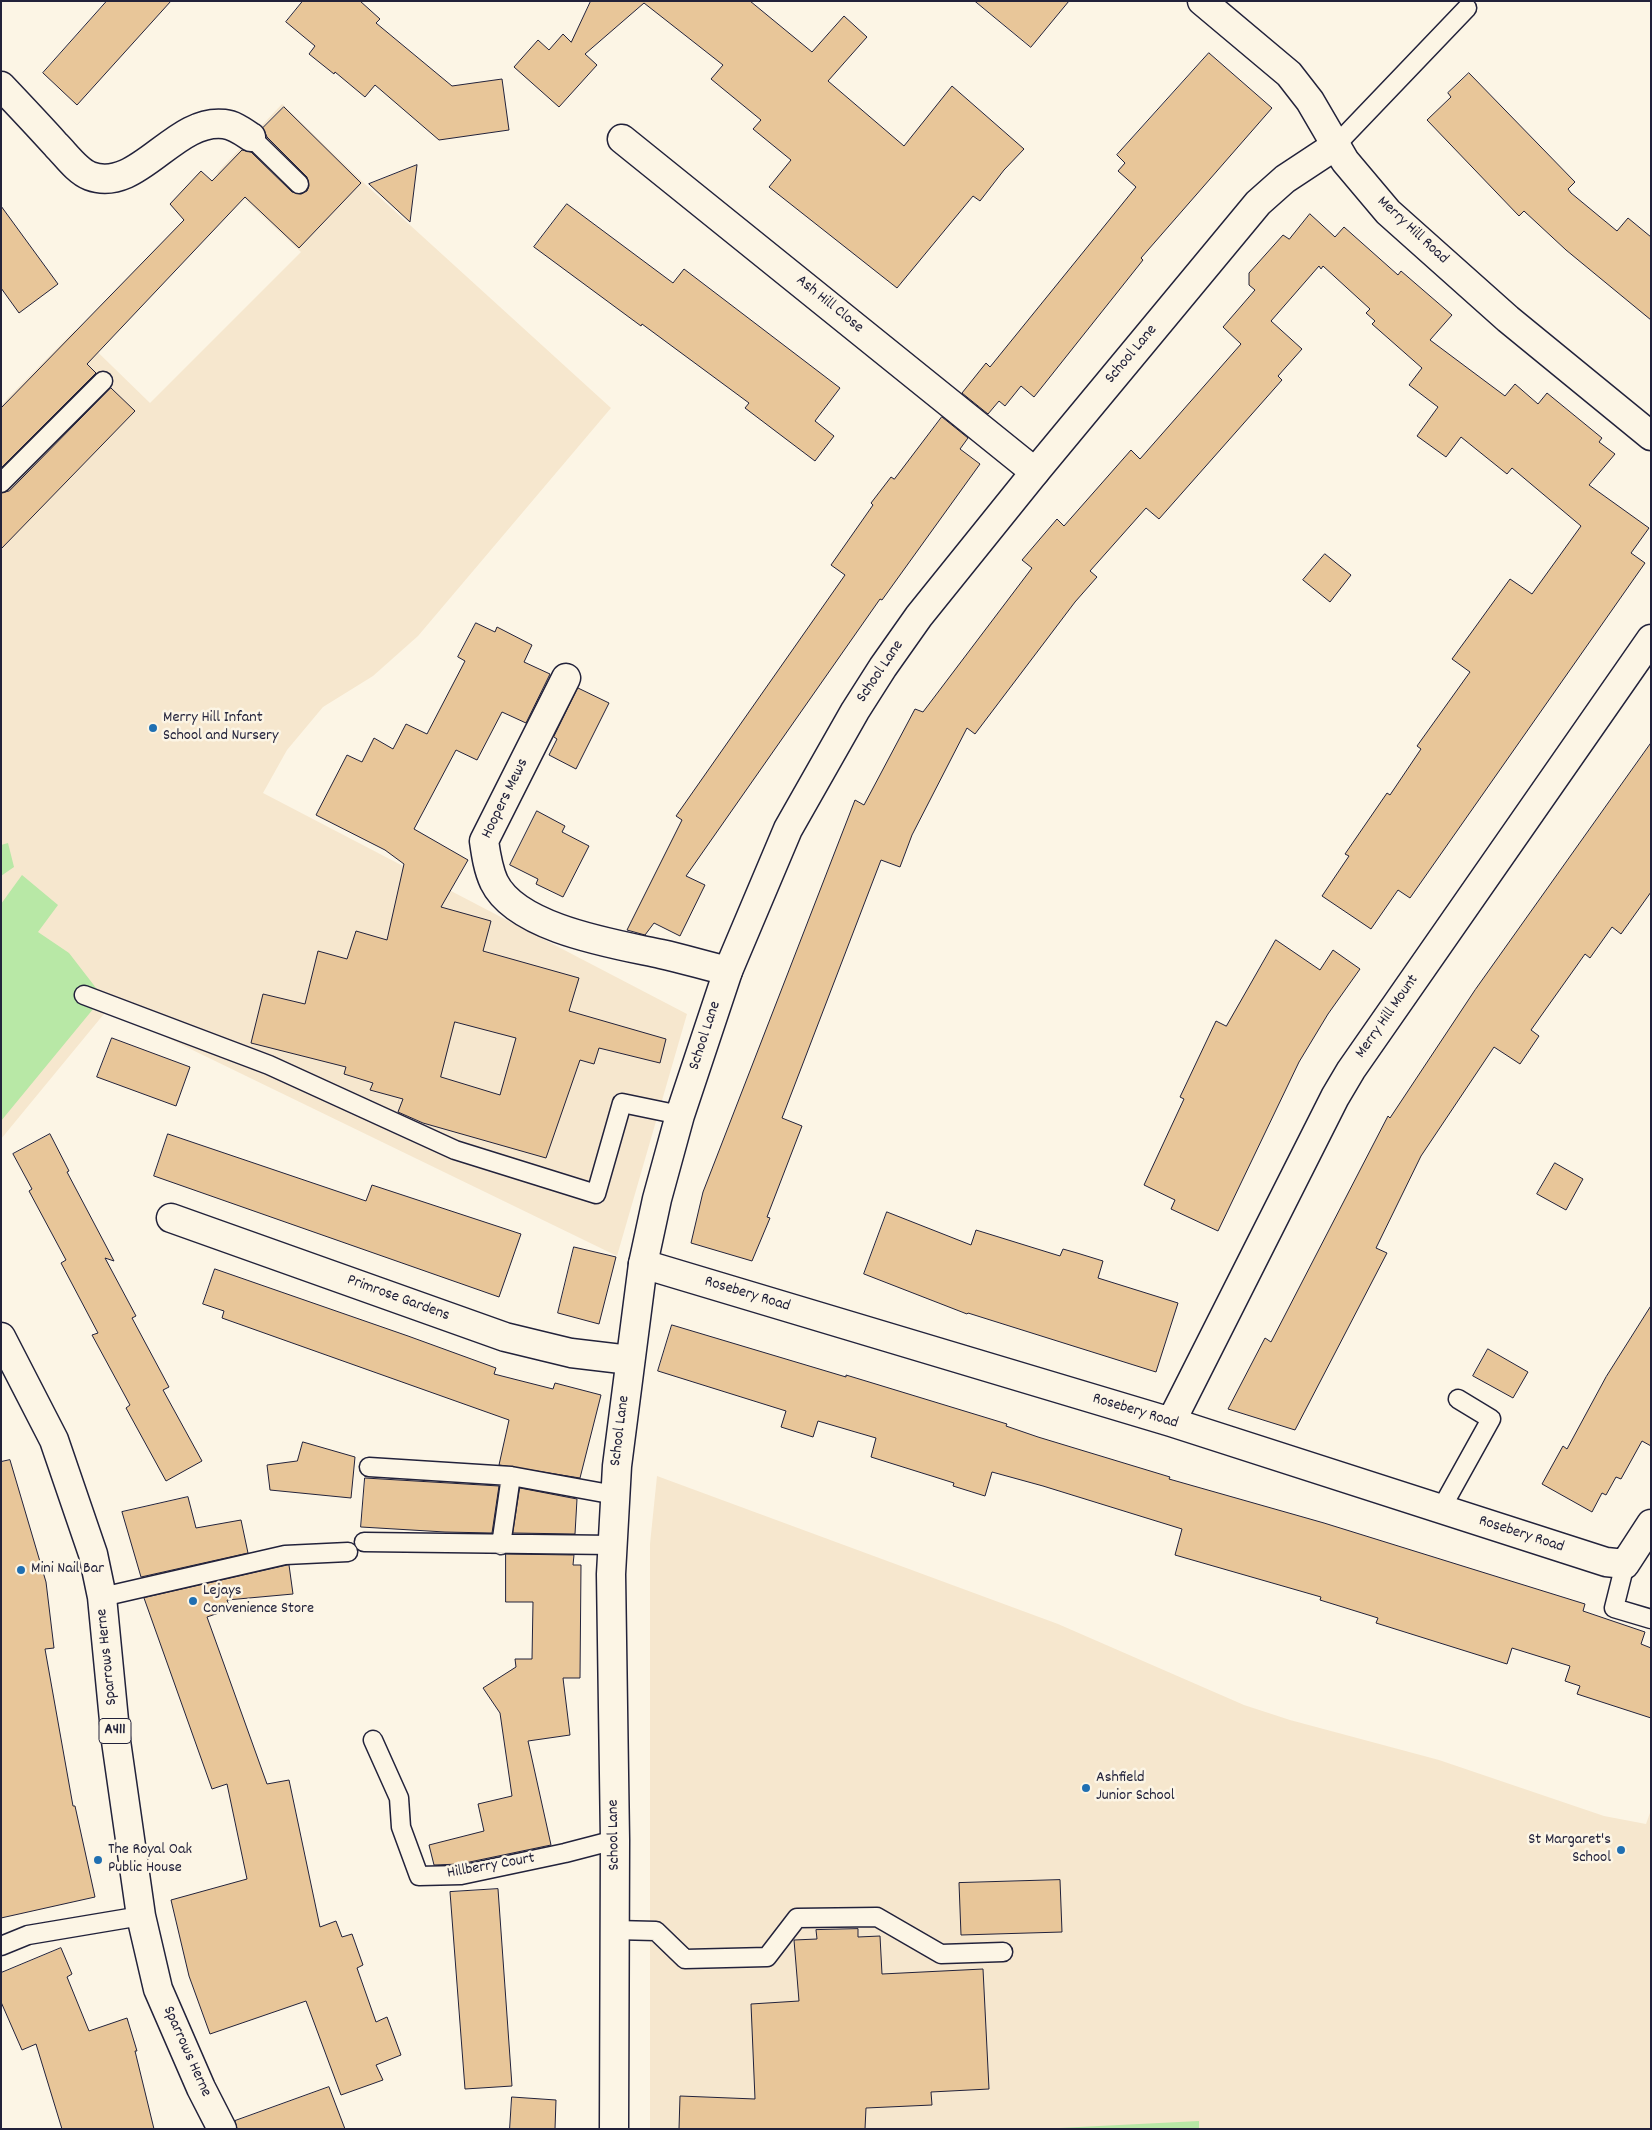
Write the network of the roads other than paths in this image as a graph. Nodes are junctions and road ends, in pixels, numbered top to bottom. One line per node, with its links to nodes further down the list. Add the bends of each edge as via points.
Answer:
1 (1202, 1): 6 (street, Merry Hill Road, via 1289,74 1310,101)
2 (1467, 8): 6 (lane)
3 (1, 86): 4 (street, via 72,162 88,175 107,180 129,172 195,128 224,124)
4 (251, 137): 7 (lane)
5 (622, 138): 10 (street, Ash Hill Close)
6 (1335, 146): 9 (street, Merry Hill Road, via 1388,212 1508,319); 10 (street, School Lane, via 1258,203)
7 (299, 184)
8 (103, 381): 11 (lane)
9 (1651, 436)
10 (1035, 472): 14 (street, School Lane, via 918,616 855,711 788,829)
11 (1, 483)
12 (1651, 639): 22 (street, Merry Hill Mount, via 1351,1070)
13 (566, 678): 14 (street, Hoopers Mews, via 484,842 495,883 508,899 526,912 575,935)
14 (728, 972): 16 (street, School Lane)
15 (84, 995): 16 (lane, via 269,1065 455,1150 596,1194 622,1103)
16 (680, 1115): 18 (street, School Lane)
17 (172, 1218): 20 (street, Primrose Gardens, via 505,1337 571,1354)
18 (643, 1264): 20 (street, School Lane); 22 (street, Rosebery Road)
19 (1, 1337): 33 (street, Sparrows Herne / A411, via 54,1440 93,1554)
20 (630, 1360): 25 (street, School Lane)
21 (1458, 1399): 26 (lane, via 1491,1419)
22 (1172, 1422): 26 (street, Rosebery Road)
23 (369, 1468): 24 (lane)
24 (511, 1476): 25 (lane); 29 (lane)
25 (615, 1495): 30 (street, School Lane)
26 (1441, 1509): 32 (street, Rosebery Road, via 1606,1562)
27 (1651, 1524): 32 (street)
28 (364, 1542): 29 (lane)
29 (501, 1545): 30 (lane)
30 (613, 1545): 36 (street, School Lane)
31 (348, 1552): 33 (lane, via 285,1555)
32 (1625, 1564): 34 (lane, via 1614,1608)
33 (102, 1597): 37 (street, Sparrows Herne / A411, via 116,1741)
34 (1651, 1619)
35 (373, 1740): 36 (lane, Hillberry Court, via 399,1798 401,1826 419,1876 460,1875 565,1854)
36 (615, 1840): 38 (street, School Lane)
37 (142, 1916): 39 (lane, via 28,1935); 41 (street, Sparrows Herne / A411, via 158,1989)
38 (615, 1930): 40 (lane, via 656,1931 685,1959 767,1957 797,1918 877,1916 941,1954); 42 (street, School Lane)
39 (1, 1946)
40 (1003, 1952)
41 (222, 2129)
42 (614, 2129)

